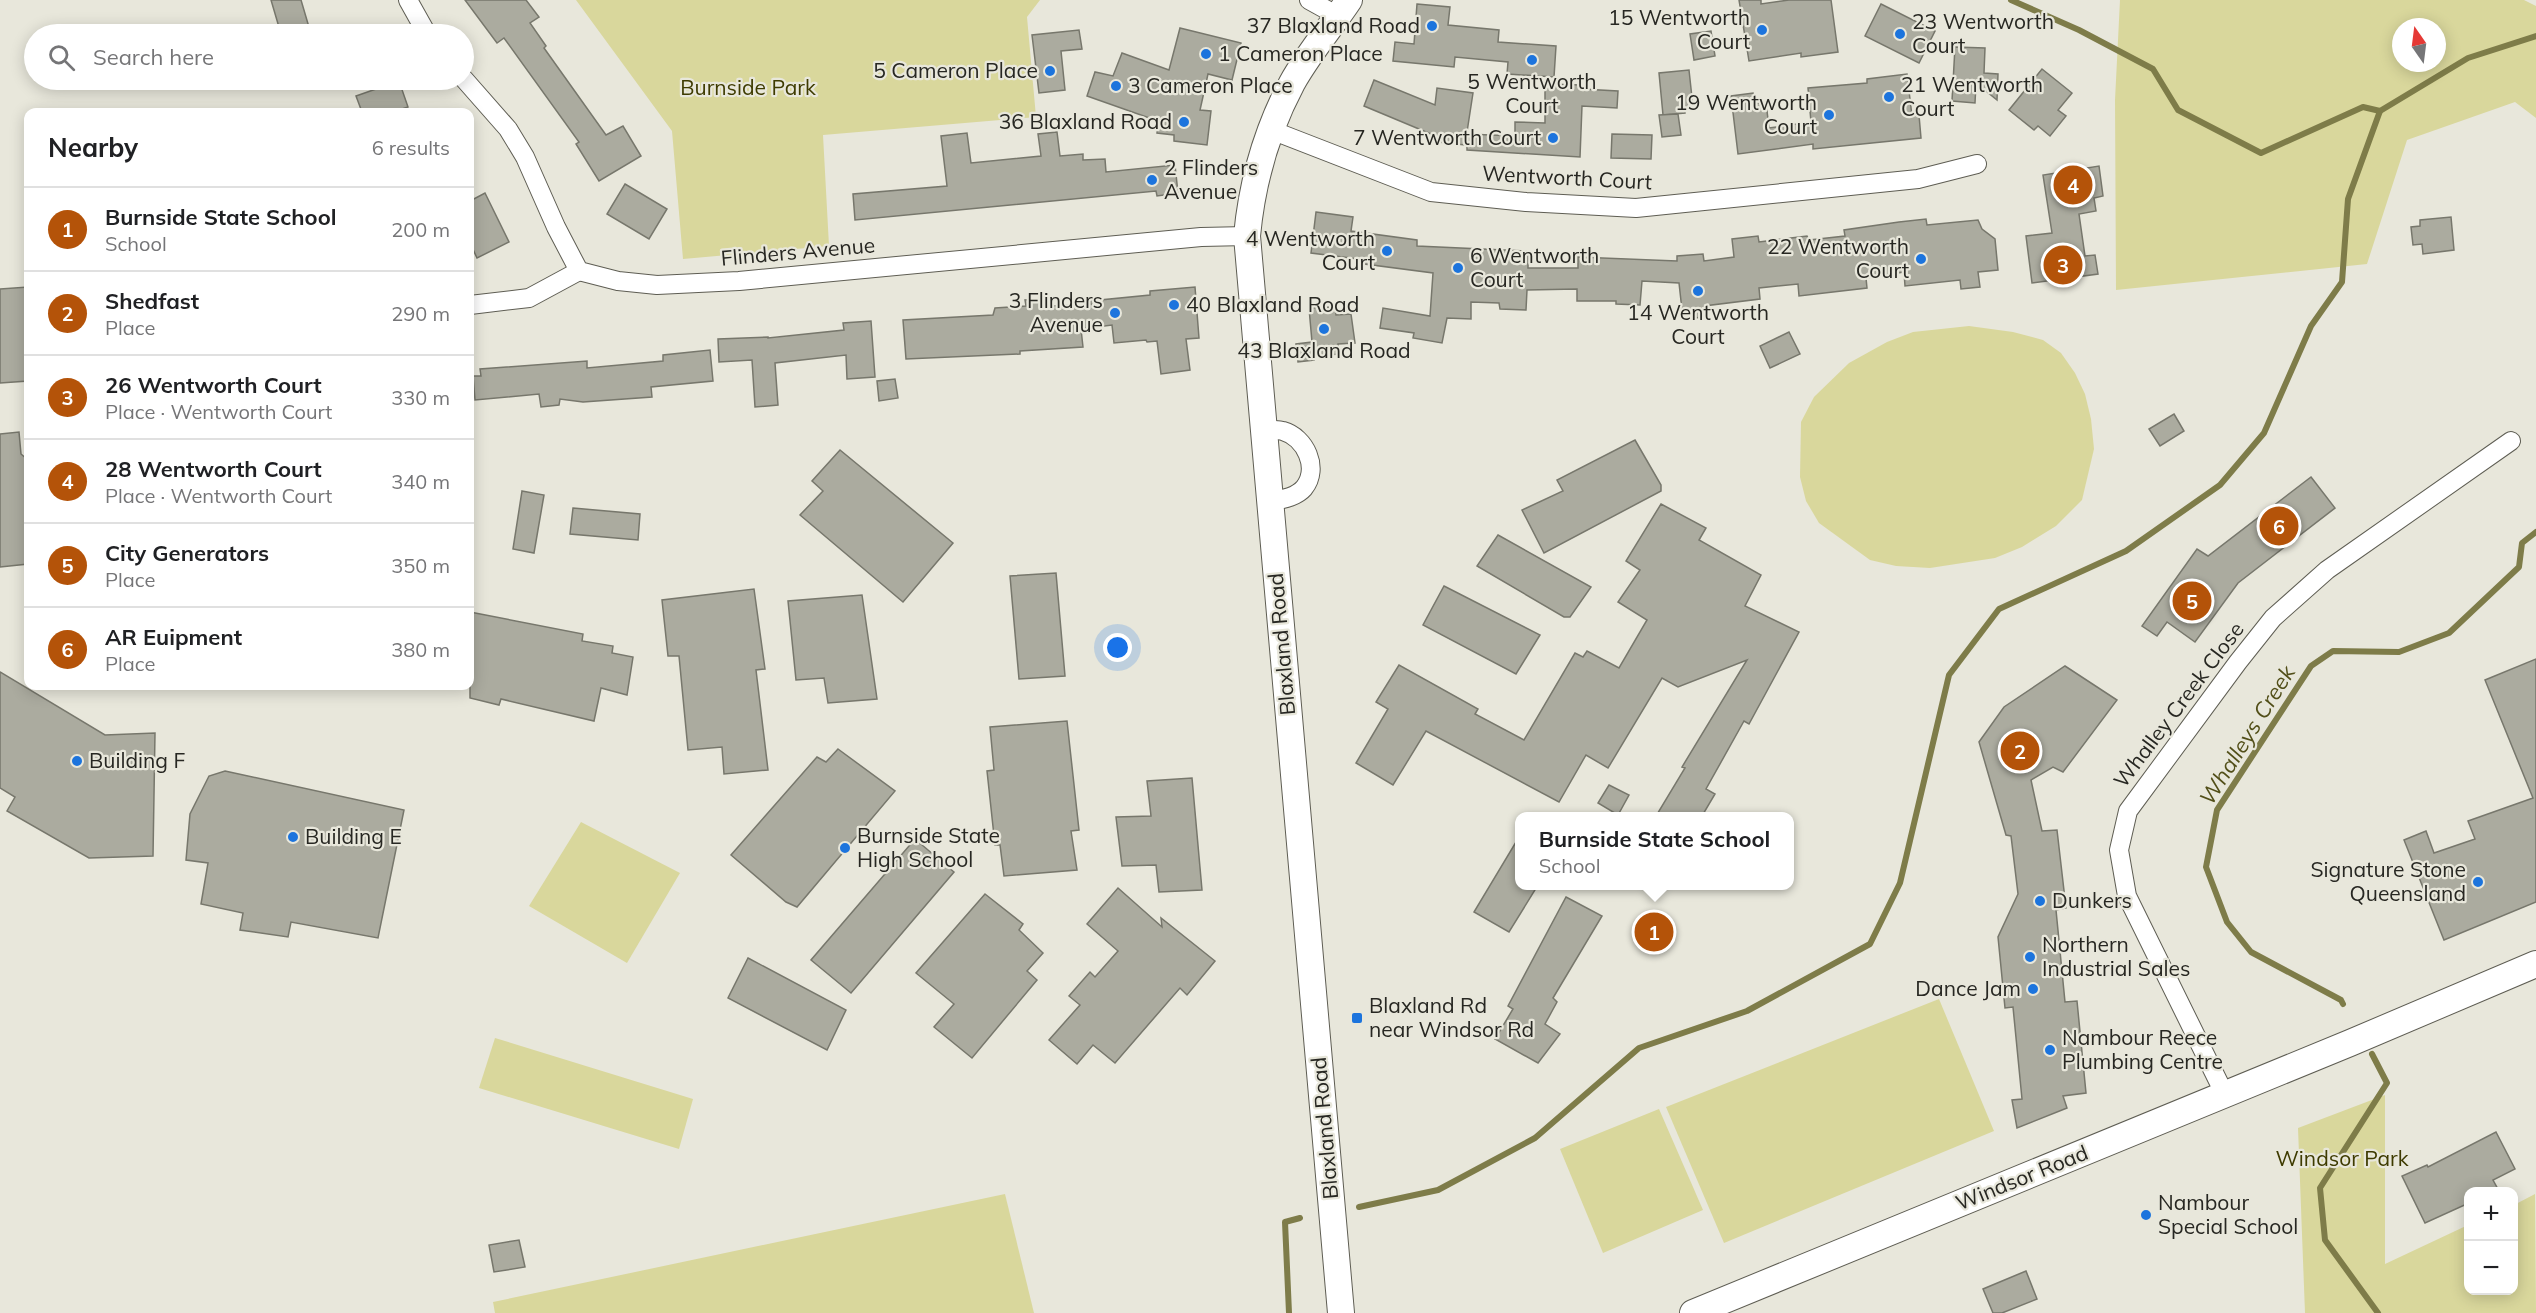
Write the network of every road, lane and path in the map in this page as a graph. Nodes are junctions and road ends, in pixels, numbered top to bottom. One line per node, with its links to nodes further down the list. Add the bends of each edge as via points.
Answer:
1 (408, 0): 4 (street)
2 (1309, 0): 3 (street)
3 (1344, 8): 6 (street, Blaxland Road, via 1293,82)
4 (421, 24)
5 (473, 90): 9 (street, via 514,138)
6 (1270, 130): 7 (street, Wentworth Court, via 1431,192 1636,208 1918,179); 8 (street, Blaxland Road, via 1256,176)
7 (1977, 164)
8 (1247, 236): 9 (street, Flinders Avenue, via 704,283 657,285); 11 (street, Blaxland Road)
9 (579, 271): 10 (street, via 530,298)
10 (474, 305)
11 (1264, 431): 13 (street, Blaxland Road); 13 (street, via 1281,430 1295,436 1311,460 1304,488 1285,500)
12 (2511, 441): 15 (street, Whalley Creek Close, via 2327,570 2273,618 2128,810 2119,849 2127,896)
13 (1270, 501): 16 (street, Blaxland Road)
14 (2536, 964): 15 (street, Windsor Road)
15 (2225, 1095): 17 (street, Windsor Road)
16 (1341, 1313)
17 (1693, 1313)

